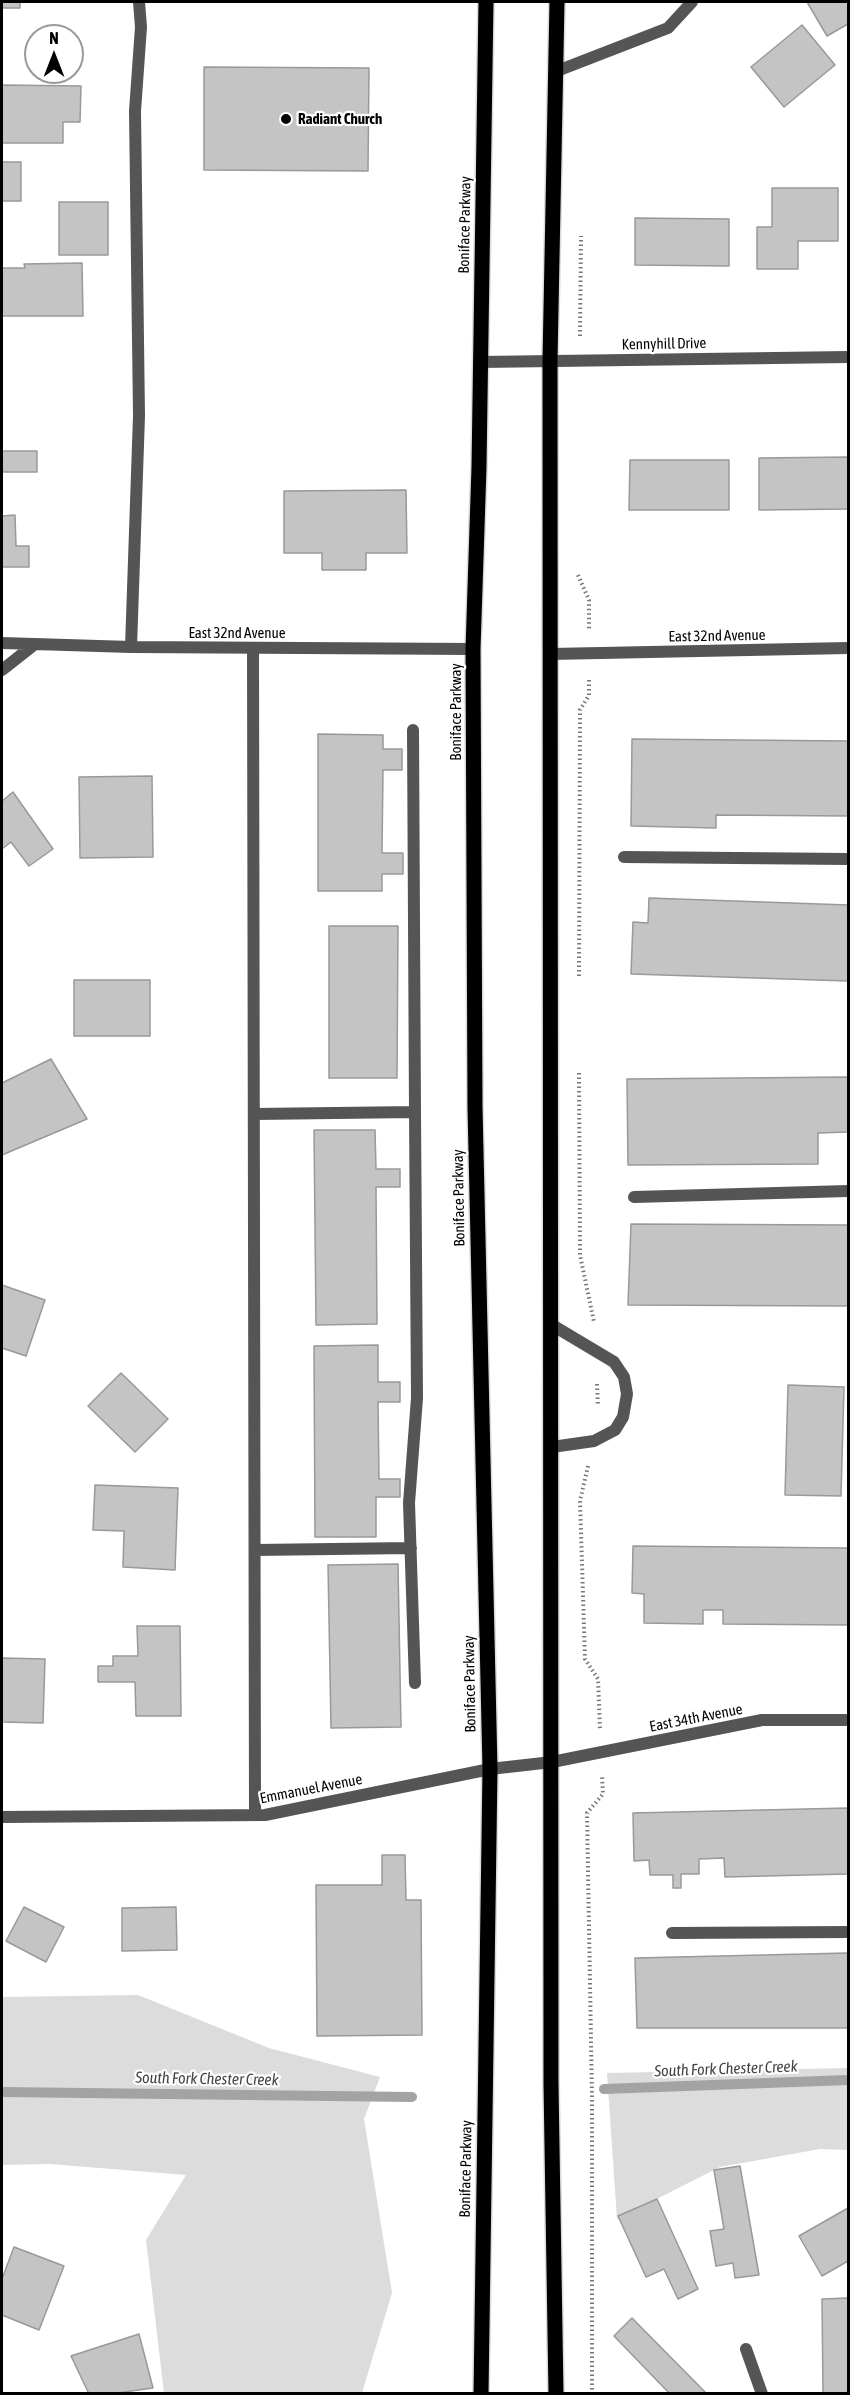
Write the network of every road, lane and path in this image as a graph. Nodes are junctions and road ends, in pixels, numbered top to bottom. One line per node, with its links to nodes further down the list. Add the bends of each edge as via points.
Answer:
1 (139, 2): 14 (street, via 135,111 139,416)
2 (486, 2): 10 (main road, Boniface Parkway)
3 (557, 2): 5 (main road)
4 (692, 2): 5 (street, via 668,28)
5 (557, 71): 9 (main road)
6 (581, 235): 8 (path)
7 (849, 357): 8 (street, Kennyhill Drive)
8 (579, 359): 9 (street, Kennyhill Drive)
9 (550, 360): 10 (street, Kennyhill Drive); 19 (main road)
10 (480, 362): 17 (main road, Boniface Parkway)
11 (578, 565): 18 (path, via 578,577 589,600)
12 (2, 643): 13 (street, East 32nd Avenue)
13 (35, 644): 14 (street, East 32nd Avenue); 20 (street)
14 (131, 647): 15 (street, East 32nd Avenue)
15 (253, 648): 17 (street, East 32nd Avenue); 27 (street)
16 (849, 648): 18 (street, East 32nd Avenue)
17 (473, 649): 40 (main road, Boniface Parkway, via 475,1119)
18 (589, 653): 19 (street, East 32nd Avenue); 24 (path, via 589,695 580,710)
19 (551, 654): 30 (main road)
20 (2, 670)
21 (413, 730): 26 (street)
22 (624, 857): 23 (street)
23 (849, 859)
24 (579, 986)
25 (579, 1066): 31 (path, via 580,1255)
26 (415, 1112): 27 (street); 34 (street, via 417,1398 409,1503)
27 (255, 1114): 35 (street)
28 (849, 1191): 29 (street)
29 (634, 1197)
30 (552, 1325): 31 (street); 33 (main road)
31 (597, 1353): 32 (path, via 598,1419); 32 (street, via 614,1362 624,1377 627,1394 623,1417 615,1430)
32 (594, 1441): 33 (street); 38 (path, via 580,1501 585,1659 598,1679)
33 (552, 1447): 39 (main road)
34 (411, 1548): 35 (street); 36 (street)
35 (255, 1550): 41 (street)
36 (415, 1683)
37 (849, 1720): 38 (street, East 34th Avenue, via 762,1720)
38 (601, 1752): 39 (street, East 34th Avenue); 48 (path, via 603,1794 587,1813)
39 (552, 1762): 40 (street, Emmanuel Avenue); 47 (main road, via 551,2084)
40 (490, 1769): 41 (street, Emmanuel Avenue); 46 (main road, Boniface Parkway)
41 (255, 1815): 42 (street, Emmanuel Avenue)
42 (2, 1817)
43 (849, 1932): 44 (street)
44 (672, 1933)
45 (746, 2349): 49 (street)
46 (481, 2394)
47 (556, 2394)
48 (592, 2394)
49 (762, 2394)

